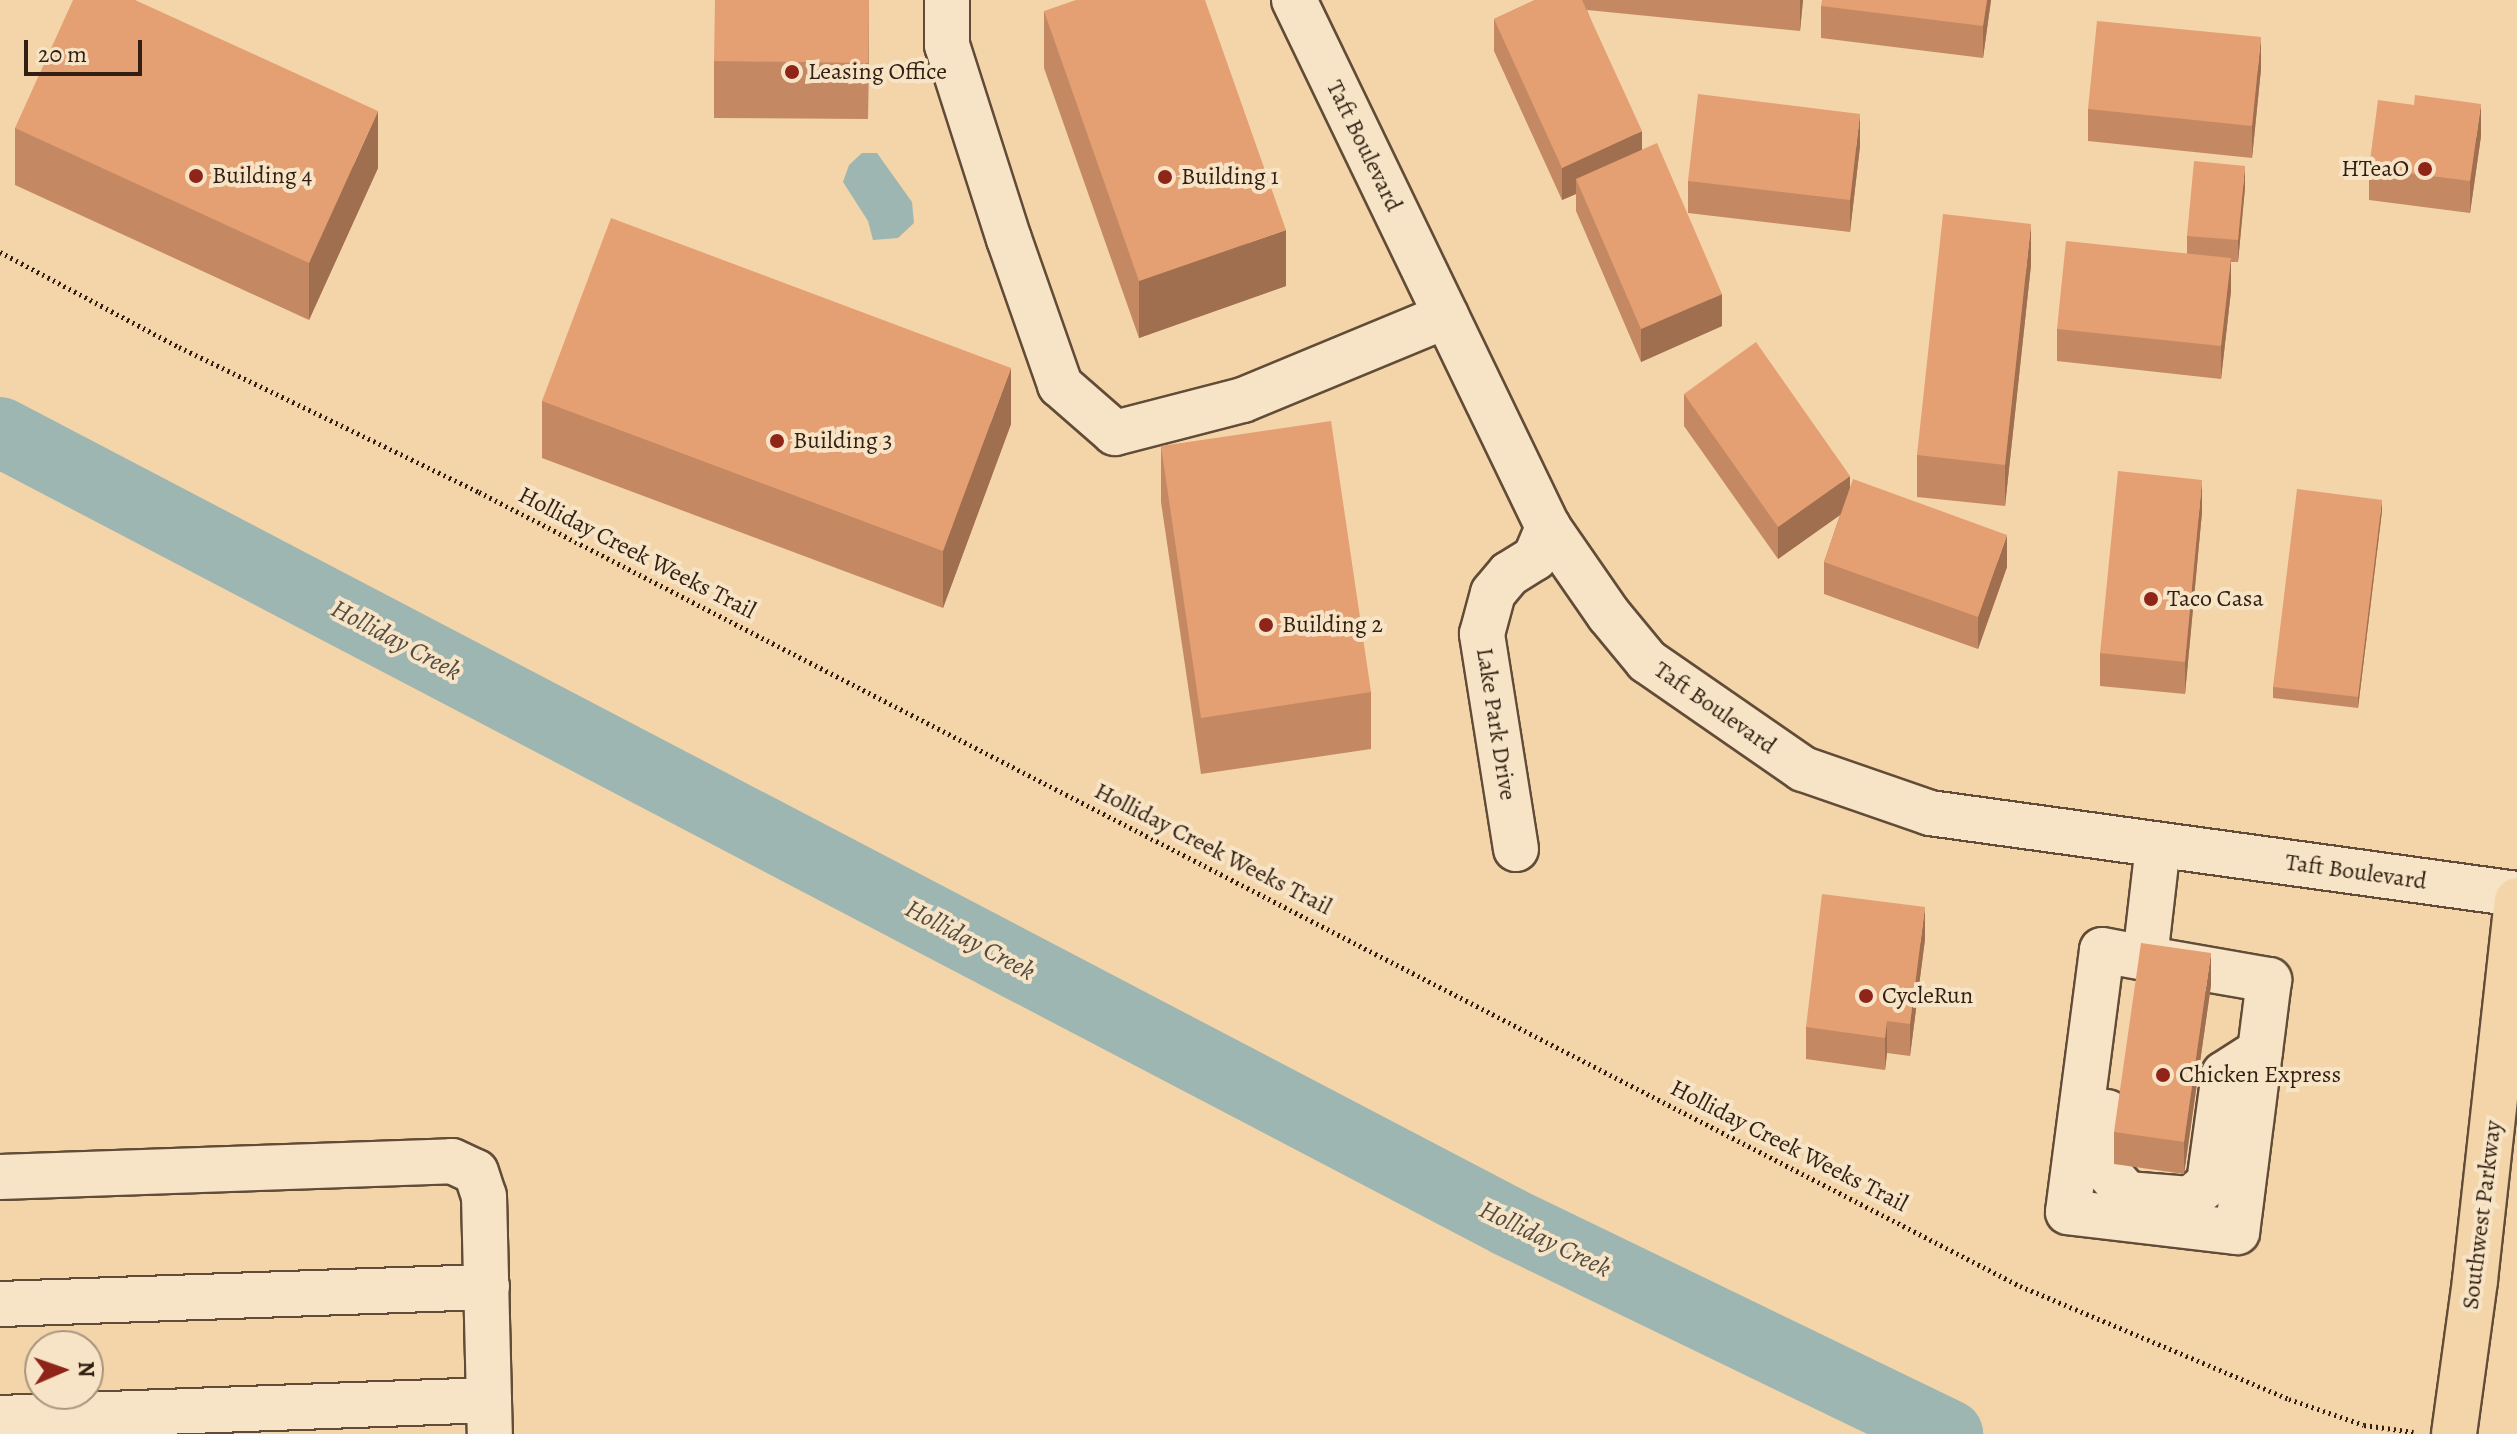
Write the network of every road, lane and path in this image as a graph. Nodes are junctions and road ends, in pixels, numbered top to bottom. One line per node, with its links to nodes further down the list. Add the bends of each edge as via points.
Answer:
1 (947, 0): 4 (street, via 947,45 1060,385 1115,433 1243,400)
2 (1292, 1): 4 (street, Taft Boulevard)
3 (0, 252): 16 (path, Holliday Creek Weeks Trail, via 179,347 494,499 2020,1286 2289,1399 2364,1425)
4 (1446, 316): 5 (street, Taft Boulevard)
5 (1548, 527): 6 (street, Taft Boulevard, via 1647,661 1803,769 1930,813); 7 (street, Lake Park Drive, via 1535,558 1509,574 1493,593 1482,634)
6 (2158, 845): 8 (street, Taft Boulevard); 10 (street)
7 (1516, 849)
8 (2517, 894)
9 (2517, 900): 17 (main road, Southwest Parkway)
10 (2145, 958): 10 (street, via 2269,980 2237,1232 2068,1212 2102,950)
11 (0, 1177): 12 (street, via 452,1161 476,1172 484,1196)
12 (487, 1287): 13 (street); 14 (street)
13 (0, 1304)
14 (490, 1417): 15 (street)
15 (0, 1418)
16 (2428, 1434)
17 (2454, 1434)

